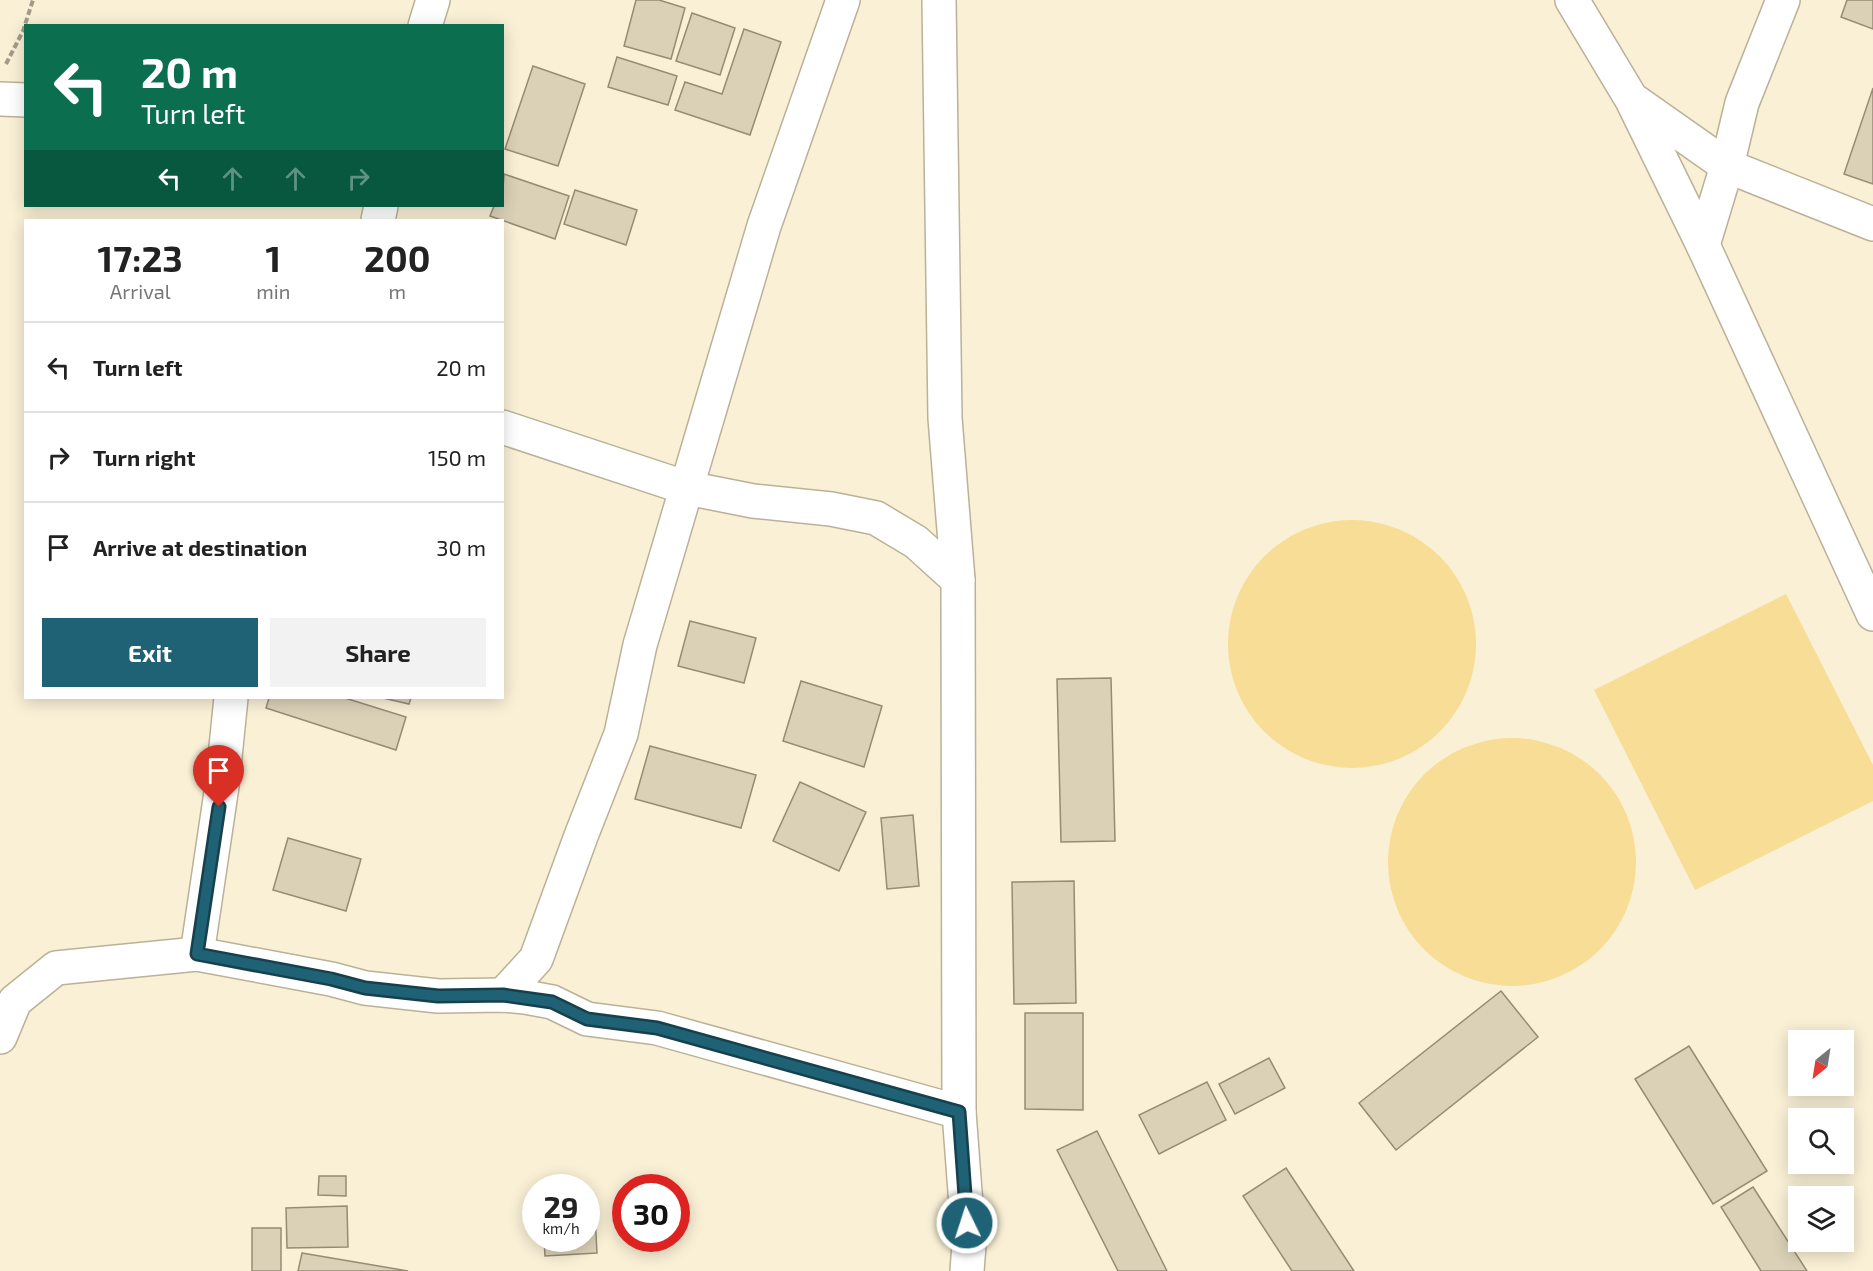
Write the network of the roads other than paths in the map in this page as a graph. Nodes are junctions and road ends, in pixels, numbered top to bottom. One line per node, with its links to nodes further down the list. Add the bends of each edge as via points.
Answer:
1 (433, 0): 6 (street)
2 (843, 0): 14 (street, via 764,226)
3 (939, 0): 15 (street, via 945,418)
4 (1572, 0): 9 (street)
5 (1783, 0): 10 (street, via 1742,103)
6 (426, 24)
7 (0, 99): 8 (street)
8 (24, 100)
9 (1632, 100): 10 (street); 12 (street)
10 (1727, 166): 11 (street); 12 (street)
11 (1873, 224)
12 (1704, 245): 16 (street)
13 (504, 428): 14 (street)
14 (687, 488): 15 (street, via 876,518 916,543); 19 (street, via 640,645 621,734)
15 (958, 580): 23 (street)
16 (1873, 614)
17 (231, 699): 18 (street)
18 (197, 954): 20 (street, via 365,988 438,996); 22 (street, via 56,968 15,1002)
19 (536, 959): 20 (street); 21 (street)
20 (503, 995): 21 (street)
21 (552, 1002): 23 (street, via 587,1019 657,1028)
22 (0, 1037)
23 (959, 1112): 24 (street, via 969,1245)
24 (967, 1271)

